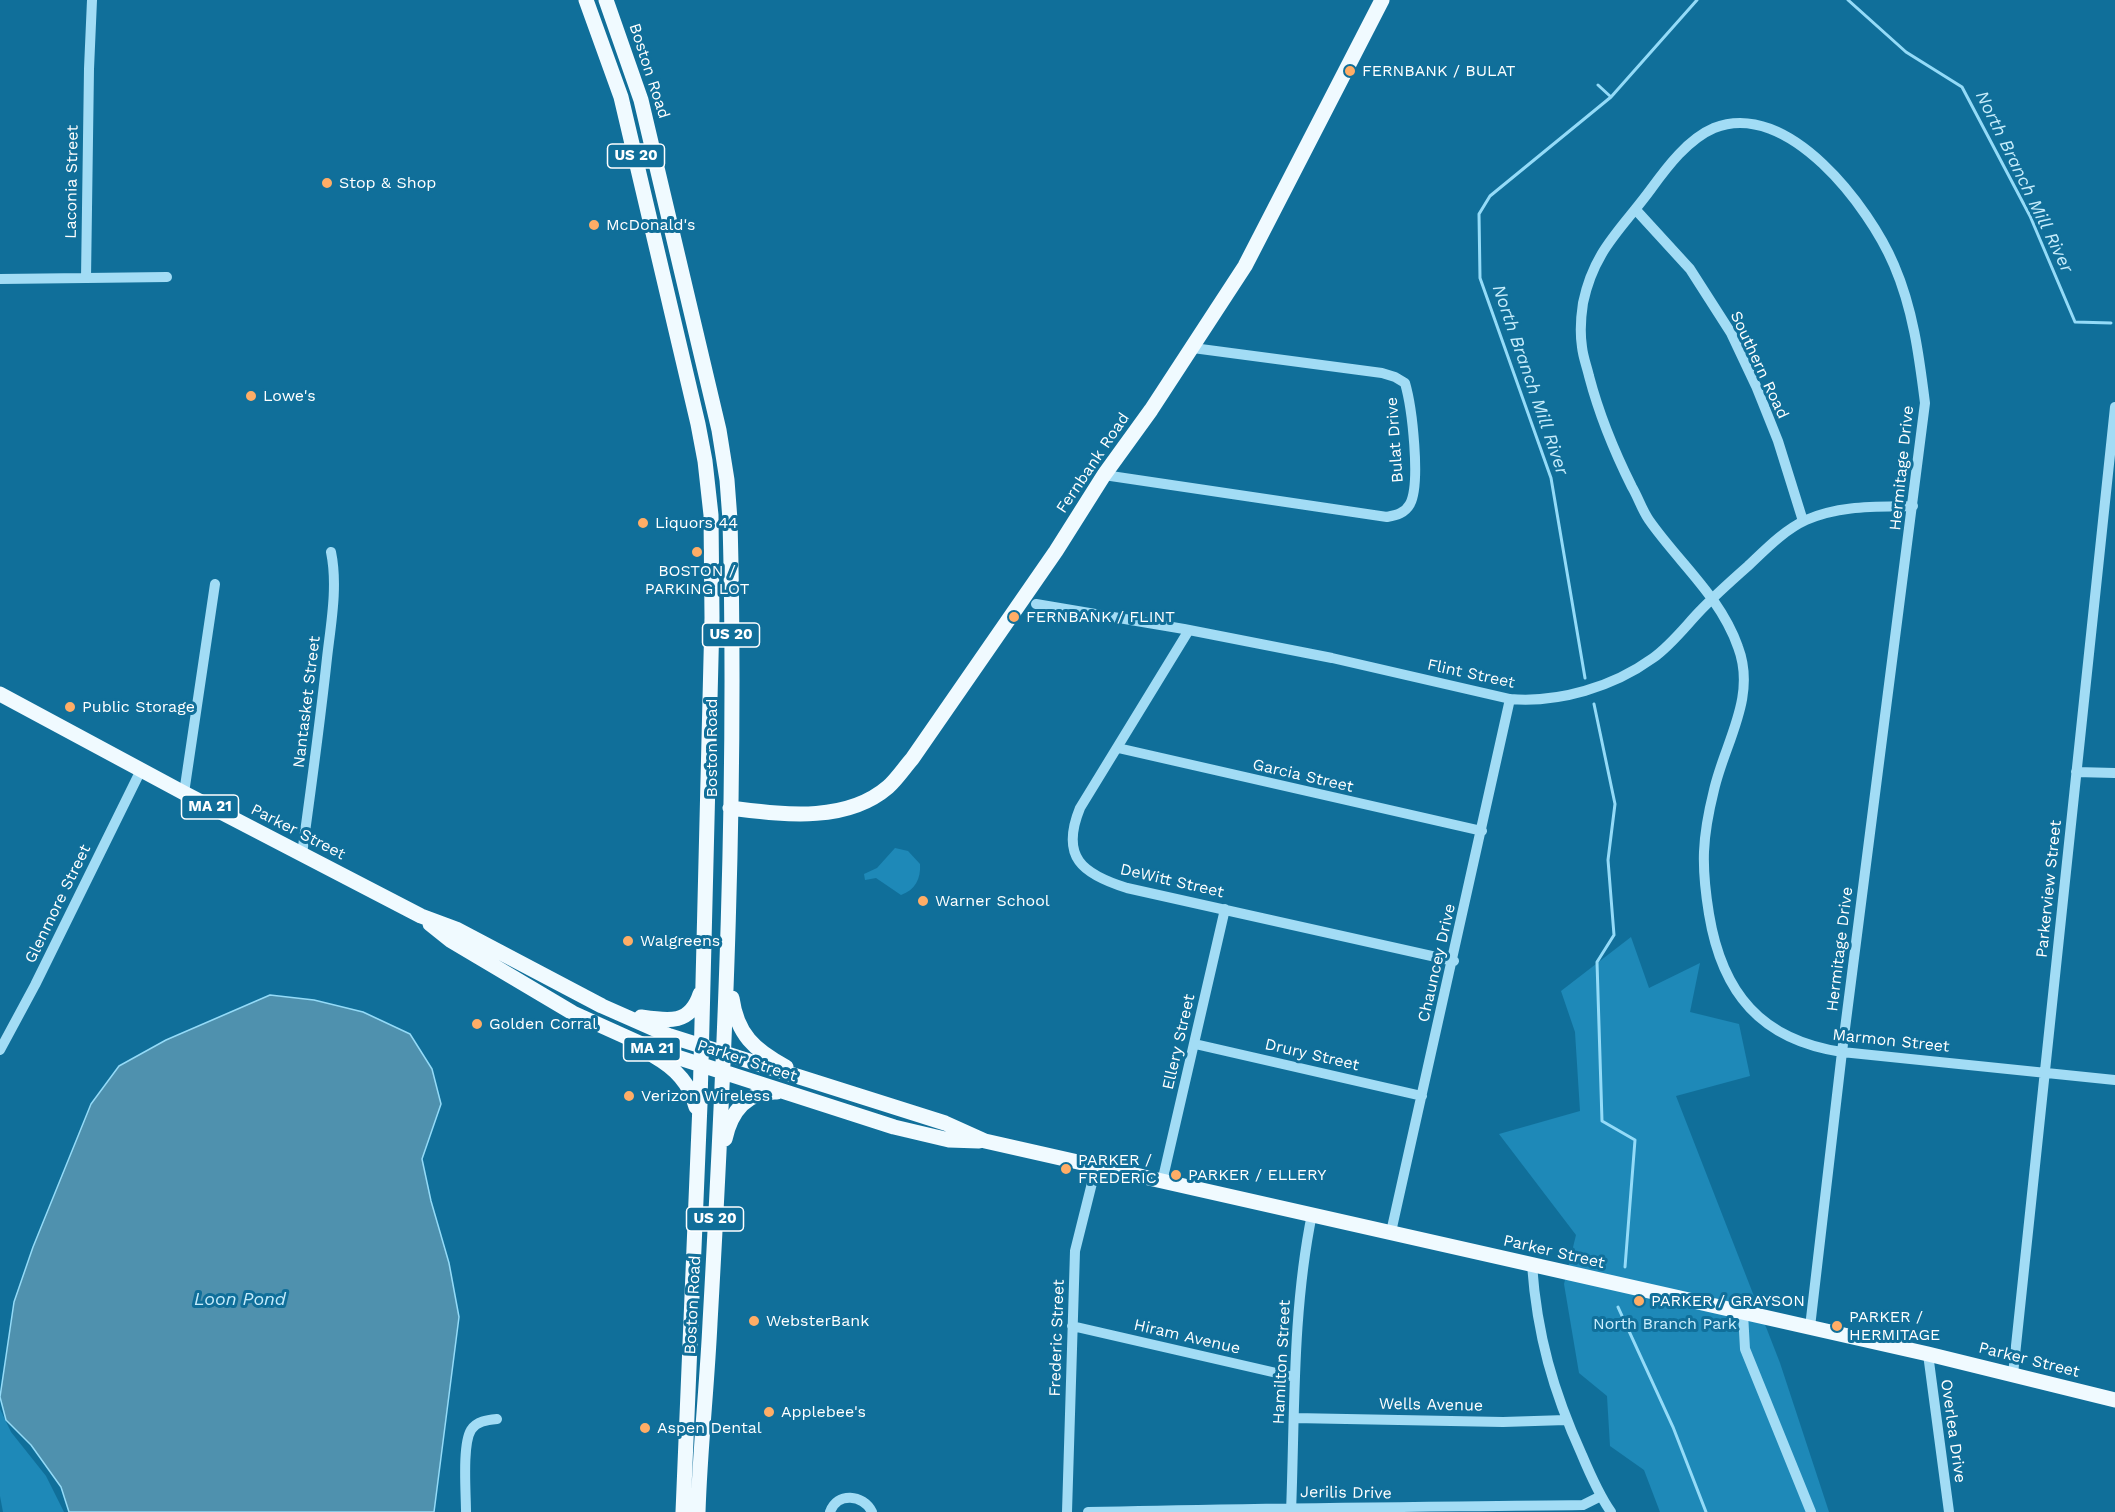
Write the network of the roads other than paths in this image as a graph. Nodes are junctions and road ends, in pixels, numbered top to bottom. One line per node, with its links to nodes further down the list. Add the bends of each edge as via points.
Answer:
1 (92, 0): 7 (street, Laconia Street)
2 (586, 0): 33 (main road, Boston Road / US 20, via 626,115 708,479 712,618)
3 (606, 0): 26 (main road, Boston Road / US 20, via 641,100 723,454 731,538)
4 (1382, 0): 9 (main road, Fernbank Road, via 1245,266)
5 (1636, 210): 12 (street, Hermitage Drive, via 1694,140 1716,128 1740,123 1762,126 1791,139 1825,165 1857,202 1880,239 1894,266 1916,333 1925,403); 13 (street, Southern Road, via 1690,269 1731,333 1778,441); 16 (street, Hermitage Drive, via 1606,244 1592,269 1583,306 1581,348 1608,434 1648,518)
6 (167, 277): 7 (street)
7 (86, 278): 8 (street)
8 (0, 279)
9 (1193, 348): 11 (main road, Fernbank Road); 11 (street, Bulat Drive, via 1382,373 1405,383 1415,458 1411,503 1403,513 1387,517)
10 (2115, 407): 23 (street, Parkerview Street)
11 (1104, 475): 26 (main road, Fernbank Road, via 1056,551 888,787 833,812)
12 (1913, 506): 13 (street, Flint Street, via 1831,510); 39 (street, Hermitage Drive)
13 (1803, 521): 16 (street, Flint Street)
14 (331, 552): 28 (street, Nantasket Street, via 335,570 331,627)
15 (215, 584): 25 (street)
16 (1713, 598): 20 (street, Flint Street, via 1653,658 1633,670 1576,694 1533,701); 39 (street, Marmon Street, via 1738,644 1745,689 1715,784 1703,842 1703,873 1713,939 1724,972 1742,1000 1763,1022 1793,1039)
17 (1036, 604): 18 (street, Flint Street)
18 (1189, 630): 20 (street, Flint Street); 21 (street, DeWitt Street)
19 (0, 694): 22 (main road, Parker Street / MA 21)
20 (1510, 699): 27 (street, Chauncey Drive)
21 (1118, 748): 27 (street, Garcia Street); 29 (street, DeWitt Street, via 1075,821 1073,846 1077,859 1101,880)
22 (141, 770): 25 (main road, Parker Street / MA 21); 38 (street, Glenmore Street)
23 (2076, 772): 24 (street); 42 (street, Parkerview Street)
24 (2115, 773)
25 (184, 793): 28 (main road, Parker Street / MA 21)
26 (730, 808): 32 (main road, Boston Road / US 20)
27 (1482, 831): 31 (street, Chauncey Drive)
28 (302, 854): 30 (main road, Parker Street / MA 21)
29 (1226, 909): 31 (street, DeWitt Street); 36 (street, Ellery Street)
30 (421, 916): 34 (main road, Parker Street / MA 21, via 456,929); 35 (main road, Parker Street / MA 21, via 450,940)
31 (1454, 961): 47 (street, Chauncey Drive)
32 (726, 963): 40 (main road, Boston Road / US 20); 44 (main road, via 738,1025 747,1040)
33 (703, 982): 34 (main road, via 698,1001 682,1017 669,1021); 37 (main road, Boston Road / US 20)
34 (619, 1014): 37 (main road, Parker Street / MA 21)
35 (604, 1028): 41 (main road, Parker Street / MA 21); 48 (main road, via 680,1075 695,1104)
36 (1195, 1044): 47 (street, Drury Street); 51 (street, Ellery Street)
37 (701, 1047): 40 (main road, Parker Street / MA 21); 41 (main road, Boston Road / US 20)
38 (0, 1050)
39 (1842, 1052): 42 (street, Marmon Street); 58 (street, Hermitage Drive)
40 (723, 1054): 43 (main road, Boston Road / US 20); 44 (main road, Parker Street)
41 (701, 1066): 43 (main road, Parker Street / MA 21); 48 (main road, Boston Road / US 20)
42 (2045, 1072): 45 (street, Marmon Street); 60 (street, Parkerview Street)
43 (722, 1073): 46 (main road, Parker Street); 52 (main road, Boston Road / US 20)
44 (809, 1080): 49 (main road, Parker Street)
45 (2115, 1080)
46 (796, 1096): 49 (main road, Parker Street, via 921,1134); 52 (main road, via 759,1094 737,1108 728,1126)
47 (1422, 1096): 54 (street, Chauncey Drive)
48 (699, 1130): 69 (main road, Boston Road / US 20)
49 (985, 1141): 50 (main road, Parker Street)
50 (1096, 1167): 51 (main road, Parker Street); 57 (street, Frederic Street, via 1075,1251)
51 (1162, 1182): 53 (main road, Parker Street)
52 (717, 1184): 70 (main road, Boston Road / US 20)
53 (1312, 1214): 54 (main road, Parker Street); 61 (street, Hamilton Street, via 1304,1256)
54 (1391, 1232): 55 (main road, Parker Street)
55 (1532, 1265): 56 (main road, Parker Street); 65 (street, via 1535,1307 1546,1362)
56 (1743, 1313): 58 (main road, Parker Street); 76 (street, via 1745,1349)
57 (1072, 1326): 61 (street, Hiram Avenue); 73 (street, Frederic Street)
58 (1810, 1327): 59 (main road, Parker Street)
59 (1928, 1354): 60 (main road, Parker Street); 77 (street, Overlea Drive)
60 (2013, 1374): 62 (main road, Parker Street)
61 (1294, 1377): 63 (street, Hamilton Street)
62 (2115, 1400)
63 (1294, 1418): 65 (street, Wells Avenue); 67 (street, Hamilton Street)
64 (497, 1419): 68 (street, via 480,1421 471,1430 466,1446)
65 (1566, 1420): 66 (street)
66 (1602, 1496): 67 (street, Jerilis Drive, via 1583,1505); 75 (street)
67 (1291, 1510): 74 (street, Jerilis Drive)
68 (466, 1512)
69 (683, 1512)
70 (698, 1512)
71 (830, 1512): 72 (street, via 832,1504 852,1497 869,1505)
72 (872, 1512)
73 (1067, 1512)
74 (1088, 1512)
75 (1611, 1512)
76 (1811, 1512)
77 (1950, 1512)

